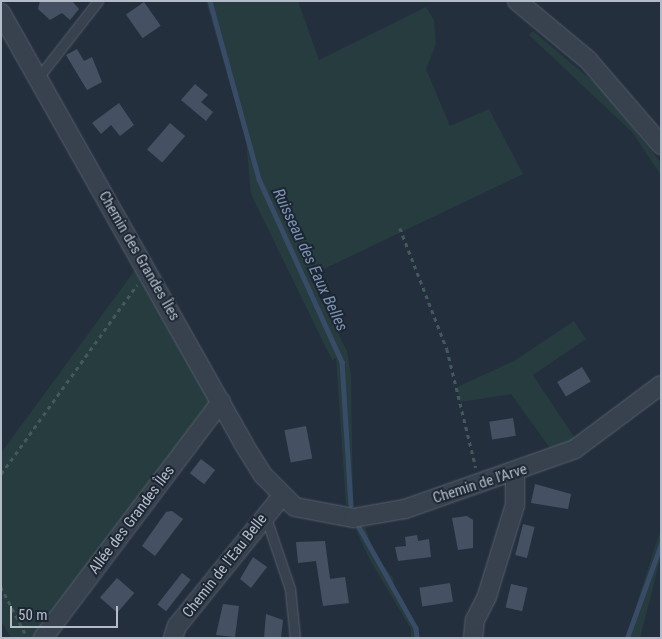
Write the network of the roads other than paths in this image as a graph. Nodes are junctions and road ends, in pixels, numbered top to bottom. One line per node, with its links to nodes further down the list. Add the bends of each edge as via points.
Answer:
1 (98, 1): 4 (lane)
2 (517, 1): 5 (street, via 588,60)
3 (1, 13): 4 (street, Chemin des Grandes Îles)
4 (37, 79): 7 (street, Chemin des Grandes Îles)
5 (661, 145)
6 (661, 385): 8 (street, Chemin de l'Arve, via 575,449)
7 (221, 402): 9 (street, Chemin des Grandes Îles, via 254,461); 11 (street, Allée des Grandes Îles)
8 (515, 472): 9 (street, Chemin de l'Arve, via 373,516 312,513); 14 (street, via 515,506 487,596 475,620)
9 (281, 496): 10 (street, Chemin de l'Eau Belle)
10 (265, 514): 12 (street, Chemin de l'Eau Belle, via 177,626); 13 (lane, via 290,589)
11 (43, 638)
12 (173, 638)
13 (295, 638)
14 (474, 638)

